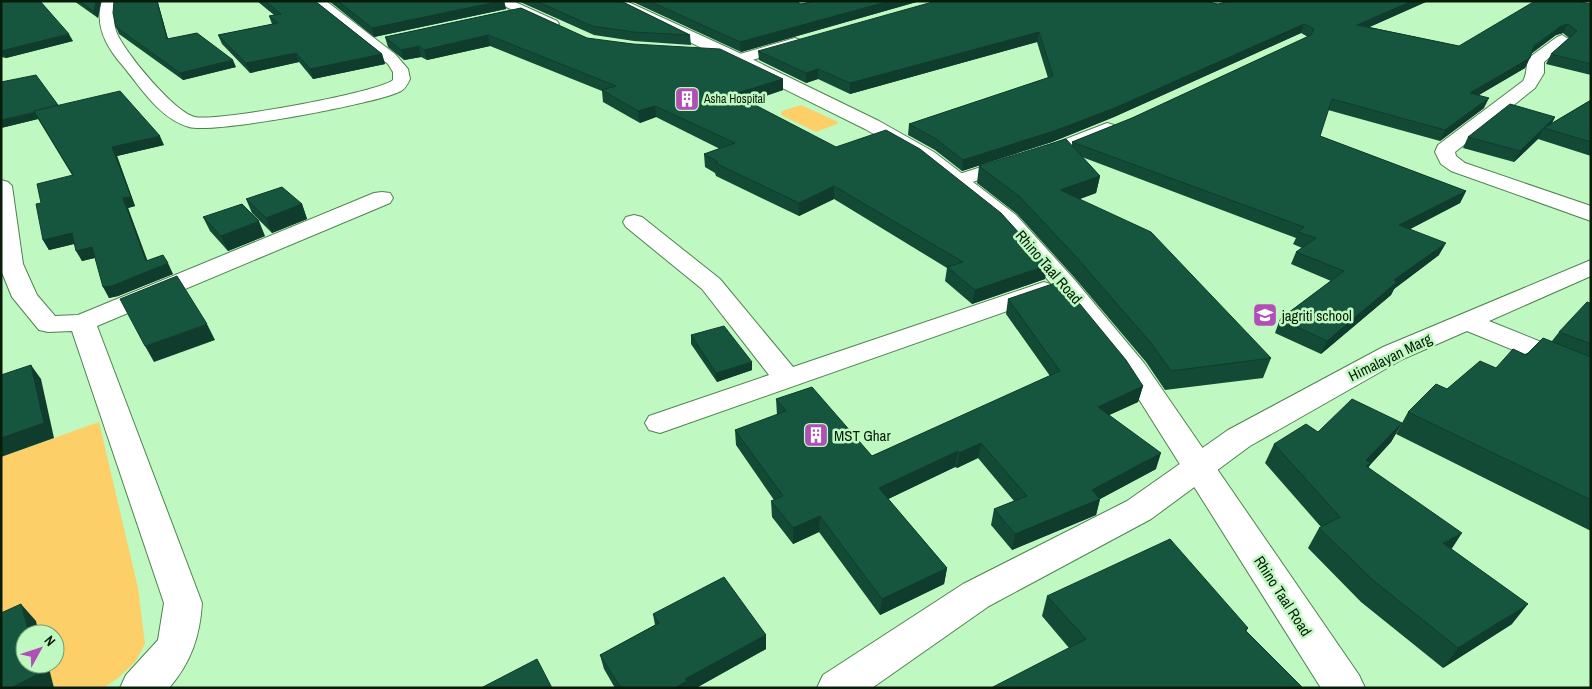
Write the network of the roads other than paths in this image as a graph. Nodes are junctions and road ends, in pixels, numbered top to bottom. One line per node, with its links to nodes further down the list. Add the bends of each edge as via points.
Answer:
1 (110, 1): 11 (street, via 106,7 109,33 119,52 178,118 195,124 224,122 394,88 401,83 400,68)
2 (317, 1): 11 (street)
3 (501, 1): 5 (street)
4 (614, 1): 13 (street, Rhino Taal Road)
5 (523, 12): 6 (street); 7 (street)
6 (504, 16)
7 (566, 30)
8 (805, 40): 13 (street)
9 (1562, 40): 18 (street, via 1536,60 1536,73 1529,84 1445,149 1445,155 1458,167)
10 (390, 41): 11 (street)
11 (372, 44)
12 (691, 52): 13 (street)
13 (734, 57): 15 (street, Rhino Taal Road, via 872,125 927,156)
14 (1122, 123): 15 (street, via 1060,148)
15 (960, 180): 21 (street, Rhino Taal Road, via 1008,220)
16 (1, 186): 23 (street, via 12,264 25,297 48,324)
17 (382, 198): 23 (street)
18 (1591, 214)
19 (634, 222): 25 (street, via 712,284)
20 (1591, 267): 22 (street, Himalayan Marg)
21 (1064, 283): 25 (street); 27 (street, Rhino Taal Road, via 1134,369)
22 (1466, 321): 24 (street); 27 (street, Himalayan Marg, via 1393,353 1248,434)
23 (82, 322): 28 (street, via 183,602 182,630 170,658)
24 (1591, 373)
25 (787, 378): 26 (street)
26 (660, 423)
27 (1199, 466): 29 (street, Himalayan Marg, via 1139,510 976,595); 30 (street, Rhino Taal Road)
28 (141, 688)
29 (838, 688)
30 (1344, 688)

